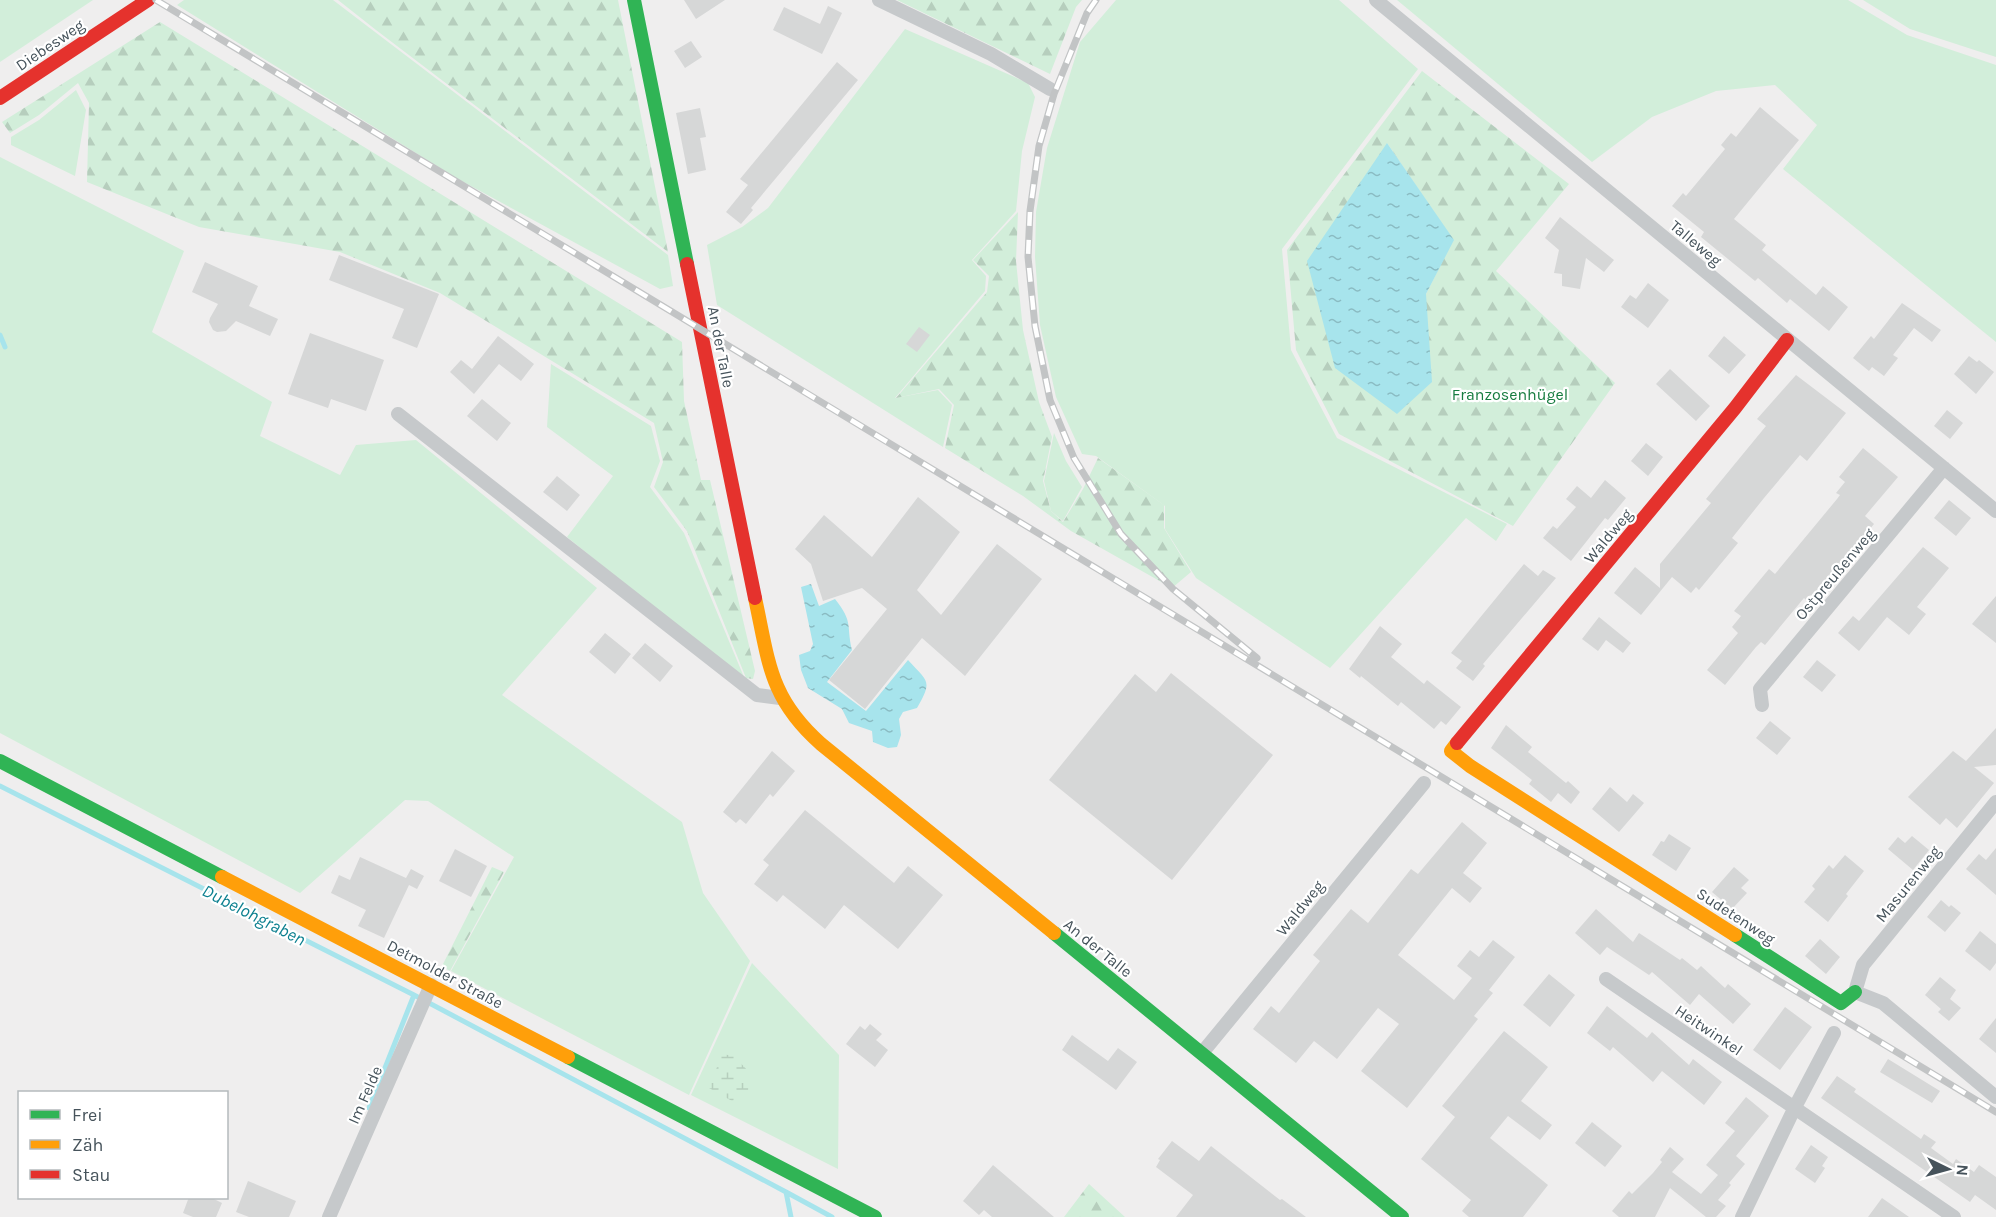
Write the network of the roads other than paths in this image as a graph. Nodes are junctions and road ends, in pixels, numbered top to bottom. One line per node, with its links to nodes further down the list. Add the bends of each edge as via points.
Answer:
1 (148, 0): 6 (street, Diebesweg)
2 (634, 0): 11 (street, An der Talle, via 746,560)
3 (879, 0): 5 (street, via 991,54)
4 (1376, 0): 7 (street, Talleweg)
5 (1050, 90)
6 (0, 98)
7 (1787, 340): 9 (street, Talleweg); 13 (street, Waldweg)
8 (398, 414): 11 (street, via 757,695)
9 (1944, 468): 10 (street, Talleweg); 12 (street, Ostpreußenweg, via 1760,689)
10 (1996, 511)
11 (780, 698): 21 (street, An der Talle, via 821,744)
12 (1762, 705)
13 (1451, 751): 19 (street, Sudetenweg, via 1841,1003)
14 (0, 761): 18 (street, Detmolder Straße)
15 (1424, 783): 21 (street, Waldweg)
16 (1996, 802): 19 (street, Masurenweg, via 1863,965)
17 (1606, 979): 23 (street, Heitwinkel)
18 (431, 986): 24 (street, Im Felde); 25 (street, Detmolder Straße)
19 (1855, 992): 22 (street, via 1883,1003)
20 (1834, 1033): 23 (street)
21 (1202, 1053): 26 (street, An der Talle)
22 (1996, 1097)
23 (1795, 1107): 27 (street); 28 (street, Heitwinkel)
24 (329, 1217)
25 (875, 1217)
26 (1402, 1217)
27 (1742, 1217)
28 (1954, 1217)

